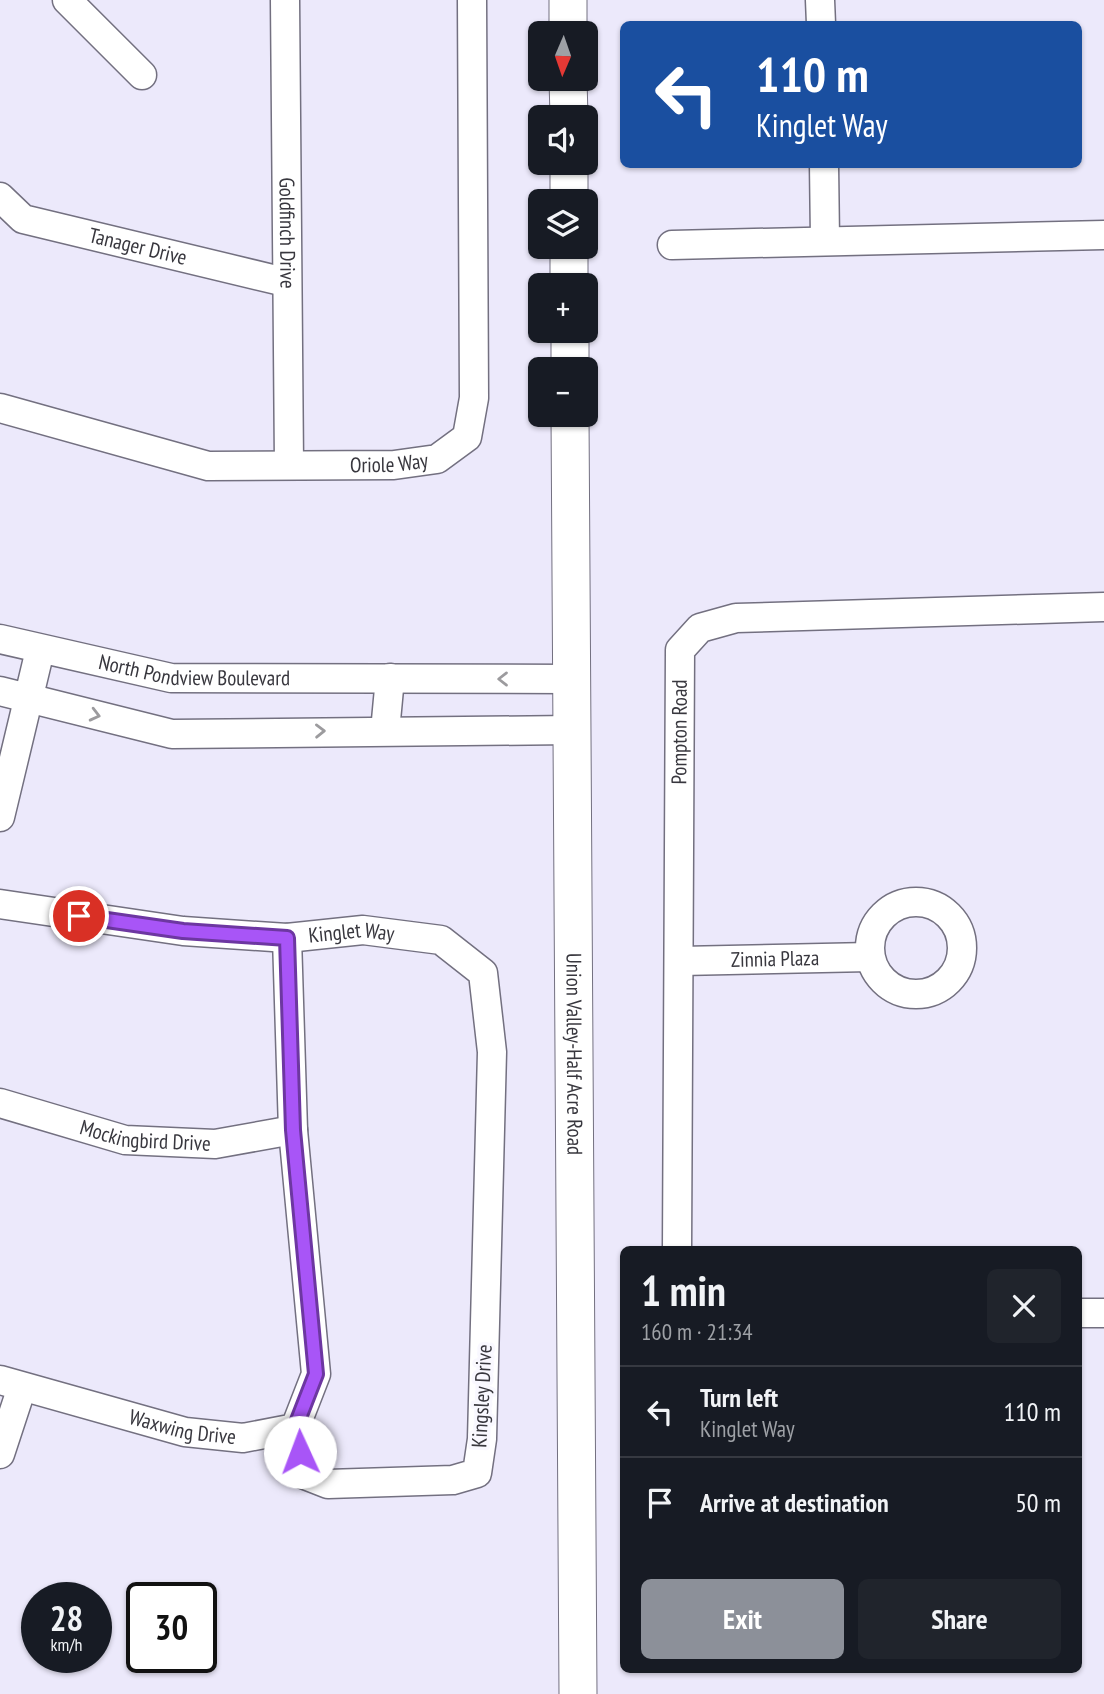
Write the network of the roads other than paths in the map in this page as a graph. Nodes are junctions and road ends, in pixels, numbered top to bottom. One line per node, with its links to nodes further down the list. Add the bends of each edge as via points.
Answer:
1 (67, 0): 8 (street)
2 (285, 0): 14 (street, Goldfinch Drive)
3 (472, 0): 17 (street, Oriole Way, via 474,398 467,437 437,458 426,460 394,465)
4 (568, 0): 6 (street)
5 (820, 0): 7 (street)
6 (568, 21)
7 (821, 21)
8 (142, 75)
9 (824, 168): 12 (street)
10 (0, 197): 14 (street, Tanager Drive, via 23,219)
11 (1104, 235): 12 (street)
12 (825, 240): 13 (street)
13 (672, 245)
14 (285, 282): 17 (street, Goldfinch Drive)
15 (0, 408): 17 (street, Oriole Way, via 208,466)
16 (570, 427): 22 (street, Union Valley-Half Acre Road)
17 (289, 465)
18 (1104, 607): 31 (street, Pompton Road, via 736,618 700,628 680,650)
19 (0, 639): 20 (street, North Pondview Boulevard)
20 (40, 650): 21 (street, North Pondview Boulevard, via 171,678); 24 (street)
21 (390, 678): 22 (street, North Pondview Boulevard, one-way to 21); 26 (street)
22 (571, 679): 25 (street, Union Valley-Half Acre Road)
23 (0, 691): 24 (street)
24 (29, 698): 26 (street, one-way to 26, via 172,734); 27 (street)
25 (572, 730): 26 (street); 41 (street, Union Valley-Half Acre Road)
26 (385, 731)
27 (0, 817)
28 (0, 904): 29 (street, Kinglet Way, via 183,931)
29 (287, 938): 33 (street); 34 (street, Kinglet Way, via 363,930 441,940 482,973 492,1052)
30 (870, 957): 31 (street, Zinnia Plaza)
31 (681, 961): 35 (street, Pompton Road)
32 (0, 1103): 33 (street, Mockingbird Drive, via 125,1140 215,1144)
33 (293, 1130): 39 (street, via 316,1374)
34 (489, 1138): 39 (street, Kingsley Drive, via 482,1438 477,1473 453,1480 328,1484 305,1475)
35 (677, 1246)
36 (1082, 1313): 37 (street)
37 (1104, 1313)
38 (11, 1383): 39 (street, Waxwing Drive, via 185,1432 243,1438); 40 (street)
39 (295, 1428)
40 (0, 1454)
41 (578, 1694)

